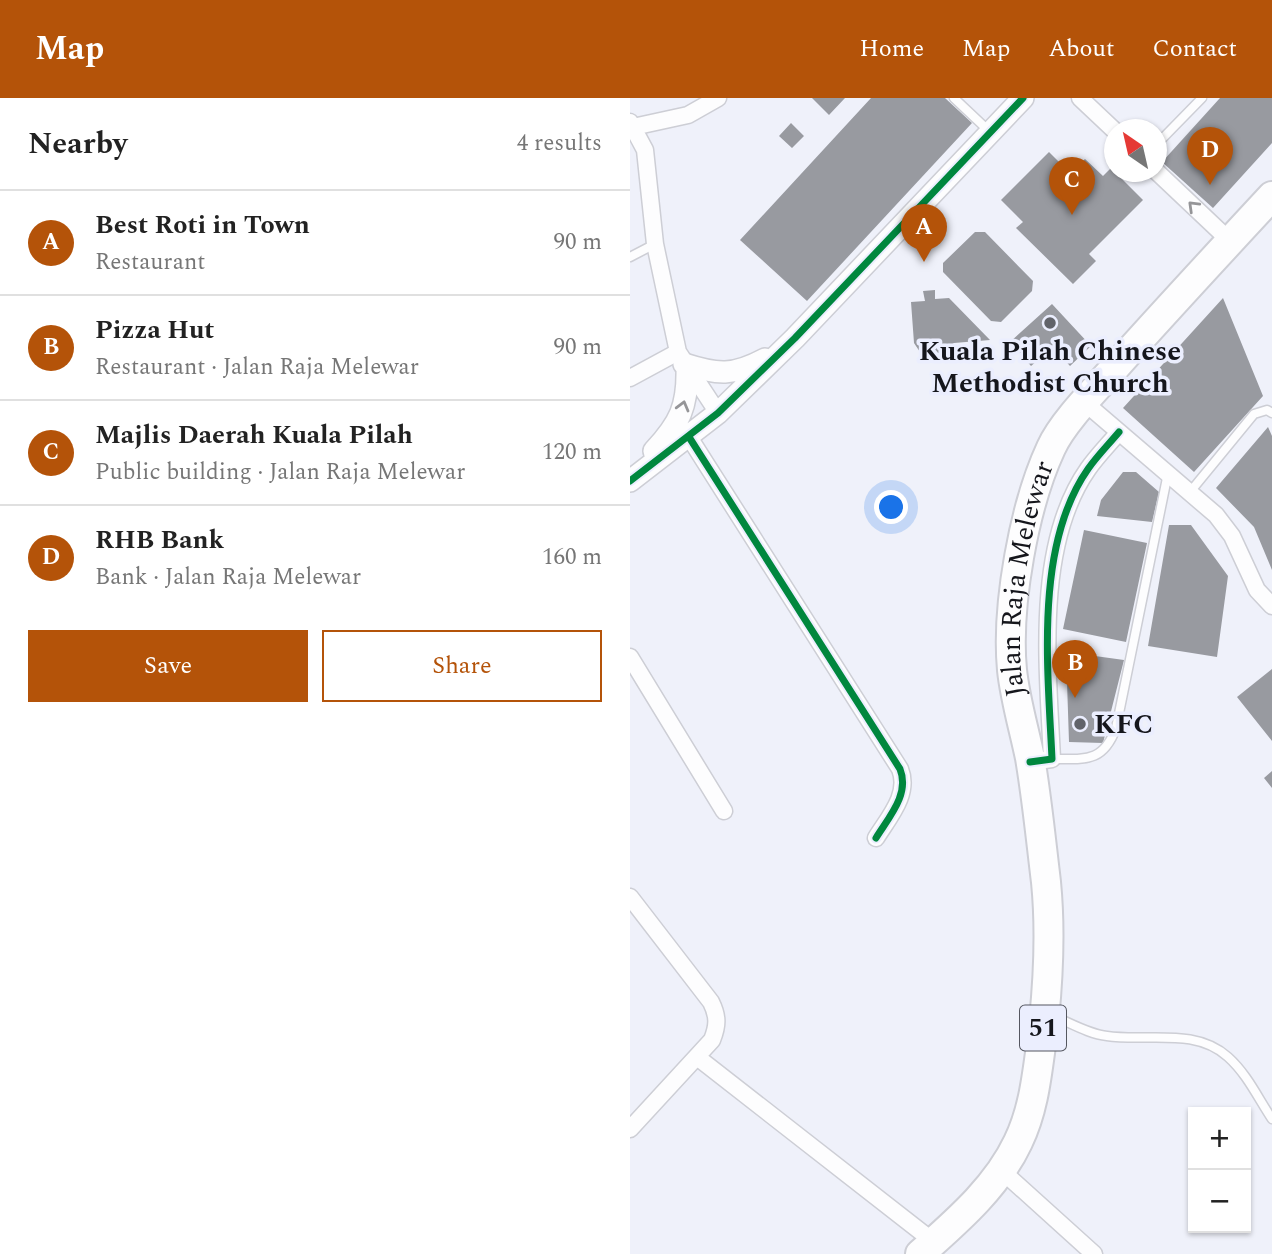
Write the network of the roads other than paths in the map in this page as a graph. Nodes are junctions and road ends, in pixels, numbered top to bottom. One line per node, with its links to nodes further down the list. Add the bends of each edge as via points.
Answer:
1 (718, 98): 7 (street, via 688,116)
2 (954, 98): 8 (lane)
3 (1023, 98): 8 (street)
4 (1202, 98): 9 (lane)
5 (1083, 99): 6 (street)
6 (1104, 120)
7 (632, 124): 10 (street)
8 (990, 132): 17 (street)
9 (1167, 135)
10 (645, 150): 11 (street); 15 (street)
11 (630, 158)
12 (1167, 181): 14 (street, one-way to 12)
13 (1272, 196): 14 (highway, Jalan Raja Melewar / 51)
14 (1230, 241): 20 (highway, Jalan Raja Melewar / 51)
15 (655, 244): 16 (lane); 18 (street)
16 (630, 257)
17 (795, 338): 18 (street, via 746,369 719,373); 21 (street)
18 (683, 361): 19 (street); 21 (street); 26 (street, one-way to 18, via 670,434 682,415)
19 (630, 378)
20 (1084, 402): 23 (street); 31 (highway, Jalan Raja Melewar / 51, via 1052,445 1034,493 1015,578 1012,671)
21 (718, 413): 24 (street)
22 (1272, 413): 28 (lane, via 1254,414)
23 (1119, 432): 25 (street); 31 (street, via 1087,470 1066,511 1057,548 1046,643)
24 (689, 437): 27 (street); 33 (street, via 900,769 904,779 900,799)
25 (1168, 473): 28 (street); 31 (lane, via 1110,743 1086,759)
26 (630, 474)
27 (630, 481)
28 (1190, 492): 29 (street, via 1232,536 1257,590)
29 (1271, 603)
30 (630, 657): 32 (street)
31 (1041, 761): 35 (highway, Jalan Raja Melewar / 51, via 1048,951)
32 (724, 811)
33 (876, 838)
34 (630, 897): 36 (street, via 716,1012 718,1027)
35 (1045, 1013): 37 (lane, via 1106,1036 1166,1037 1214,1046 1242,1072); 39 (highway, Jalan Raja Melewar / 51, via 1032,1107)
36 (697, 1057): 38 (street); 40 (street)
37 (1272, 1119)
38 (630, 1129)
39 (1001, 1170): 40 (highway, Jalan Raja Melewar / 51, via 971,1207); 41 (street)
40 (927, 1248)
41 (1094, 1254)

